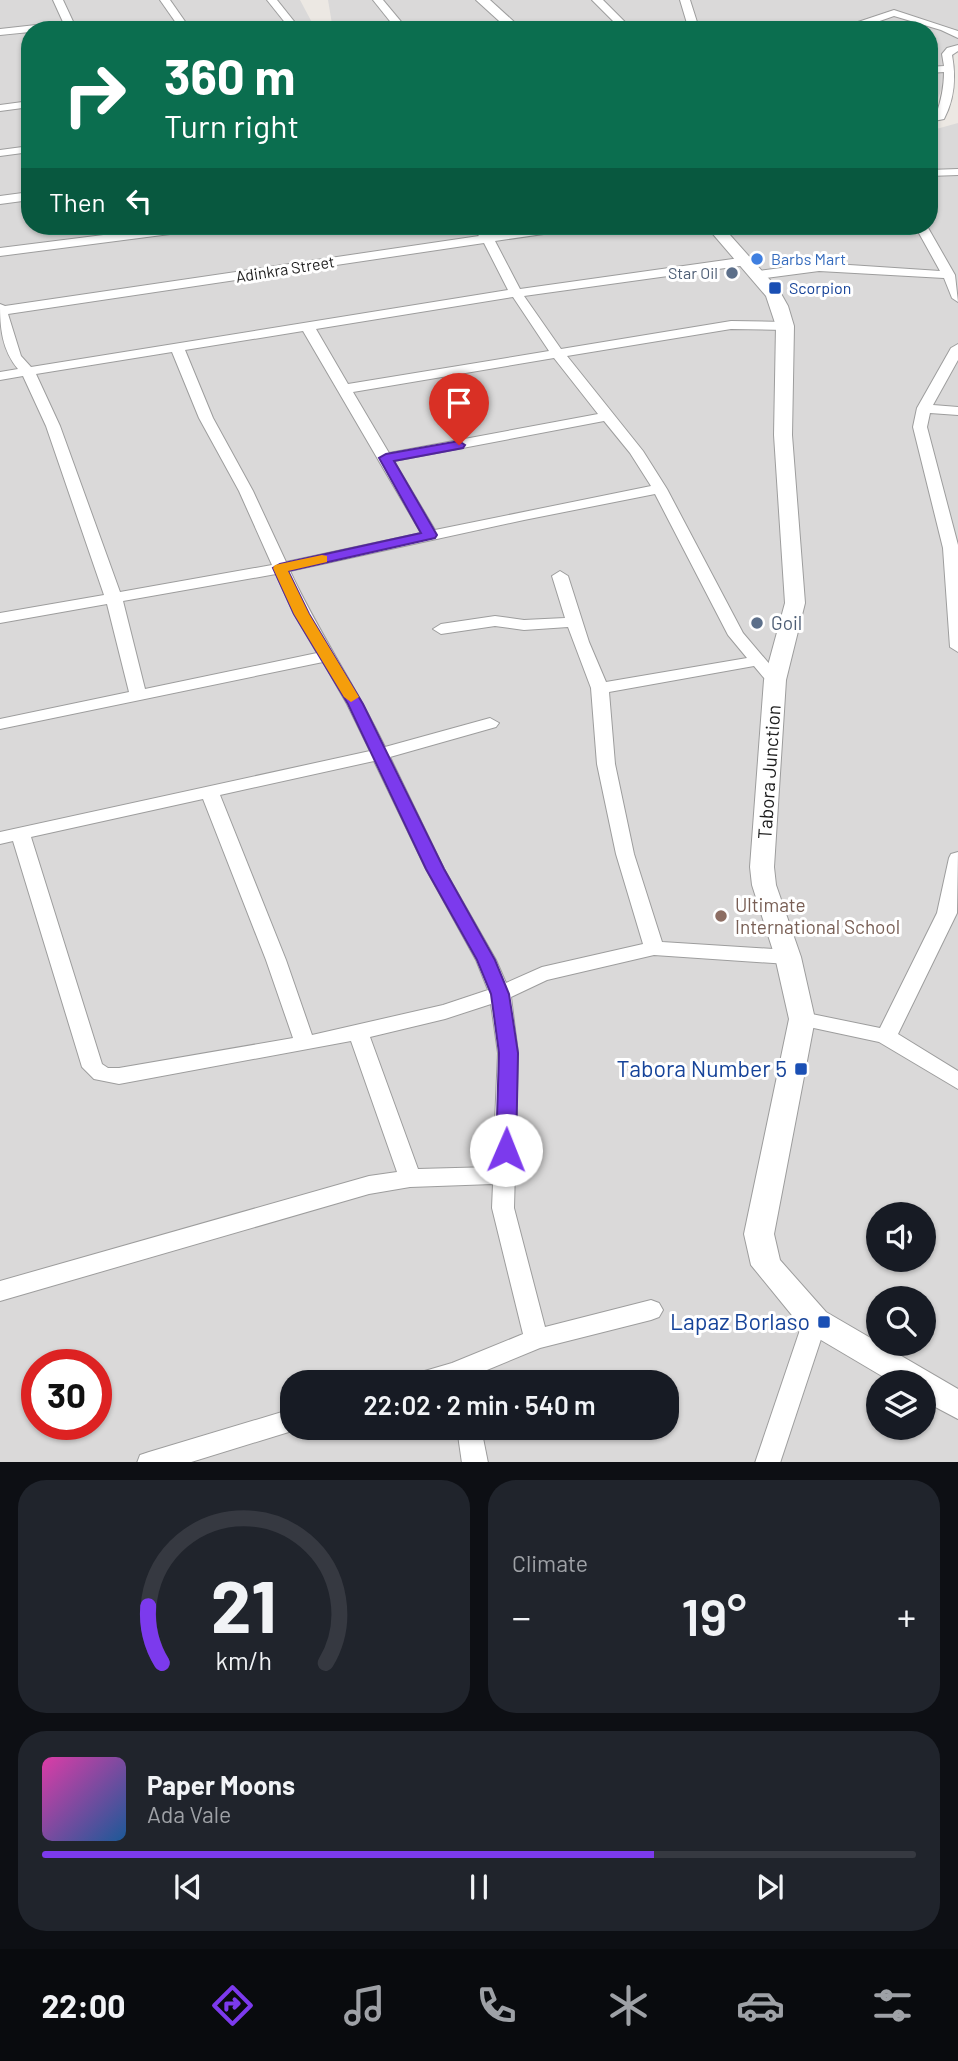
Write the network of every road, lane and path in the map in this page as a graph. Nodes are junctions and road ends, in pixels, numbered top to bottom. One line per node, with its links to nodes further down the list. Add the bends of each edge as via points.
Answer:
1 (58, 0): 8 (street)
2 (165, 0): 9 (street)
3 (272, 0): 10 (street)
4 (378, 0): 11 (street)
5 (482, 0): 12 (street)
6 (597, 0): 13 (street)
7 (685, 0): 14 (street)
8 (68, 21)
9 (180, 21)
10 (289, 21)
11 (396, 21)
12 (506, 21)
13 (618, 21)
14 (692, 21)
15 (871, 21): 16 (street, via 894,13)
16 (921, 21)
17 (938, 26): 20 (street)
18 (21, 31): 19 (street)
19 (0, 32)
20 (958, 35)
21 (958, 48): 22 (street, via 947,54)
22 (950, 69): 23 (street); 26 (street, via 951,89)
23 (938, 70)
24 (21, 105): 25 (street)
25 (1, 106)
26 (938, 117)
27 (21, 150): 28 (street)
28 (0, 153)
29 (958, 172): 30 (street)
30 (938, 173)
31 (21, 197): 32 (street)
32 (0, 200)
33 (131, 235): 39 (street)
34 (485, 235): 38 (street)
35 (514, 235): 38 (street, Adinkra Street)
36 (722, 235): 40 (street, Tabora Junction)
37 (926, 235): 41 (street)
38 (488, 239): 42 (street); 44 (street, Adinkra Street)
39 (0, 252)
40 (753, 268): 41 (street); 42 (street); 46 (street, Tabora Junction, via 780,306)
41 (949, 275): 43 (street)
42 (516, 293): 45 (street); 49 (street)
43 (958, 298)
44 (0, 310): 50 (street, via 15,357)
45 (307, 326): 47 (street); 52 (street)
46 (785, 326): 49 (street, via 731,325); 68 (street, Tabora Junction, via 783,435 795,594)
47 (177, 347): 50 (street); 59 (street, via 206,418 246,491)
48 (958, 348): 53 (street)
49 (556, 352): 52 (street); 55 (street)
50 (28, 372): 51 (street); 61 (street, via 53,426)
51 (0, 376)
52 (344, 389): 56 (street)
53 (924, 408): 54 (street); 65 (street, via 920,427 954,564)
54 (958, 411)
55 (609, 416): 56 (street); 57 (street)
56 (386, 458): 58 (street)
57 (660, 489): 58 (street); 67 (street, via 736,635)
58 (430, 535): 59 (street)
59 (280, 568): 61 (street); 66 (street)
60 (560, 576): 63 (street)
61 (114, 599): 62 (street); 70 (street)
62 (0, 618)
63 (575, 622): 64 (street, via 524,625 495,621); 69 (street)
64 (441, 629)
65 (958, 647)
66 (328, 656): 70 (street); 73 (street)
67 (757, 661): 68 (street); 69 (street)
68 (775, 680): 79 (street, Tabora Junction, via 762,867 769,904)
69 (600, 688): 78 (street, via 604,753 625,854)
70 (139, 697): 72 (street)
71 (490, 723): 73 (street)
72 (0, 724)
73 (380, 754): 74 (street); 80 (street)
74 (209, 790): 75 (street); 84 (street)
75 (20, 834): 76 (street); 84 (street, via 98,1073 119,1076)
76 (0, 838)
77 (958, 858): 83 (street, via 947,913)
78 (654, 948): 79 (street); 80 (street, via 542,974)
79 (788, 957): 81 (street, Tabora Junction)
80 (500, 994): 82 (street); 86 (street, via 508,1053)
81 (802, 1019): 83 (street); 90 (street, Tabora Junction, via 760,1234 766,1265)
82 (358, 1032): 84 (street); 87 (street)
83 (886, 1037): 85 (street)
84 (305, 1044)
85 (958, 1080)
86 (505, 1175): 87 (street); 91 (street, via 503,1208)
87 (410, 1178): 88 (street, via 369,1185)
88 (0, 1290)
89 (651, 1310): 91 (street)
90 (813, 1319): 93 (street, Tabora Junction); 100 (street)
91 (536, 1339): 92 (street)
92 (472, 1370)
93 (899, 1370)
94 (936, 1392): 95 (street)
95 (958, 1405)
96 (280, 1424): 98 (street)
97 (471, 1440): 99 (street)
98 (149, 1462)
99 (475, 1462)
100 (767, 1462)

